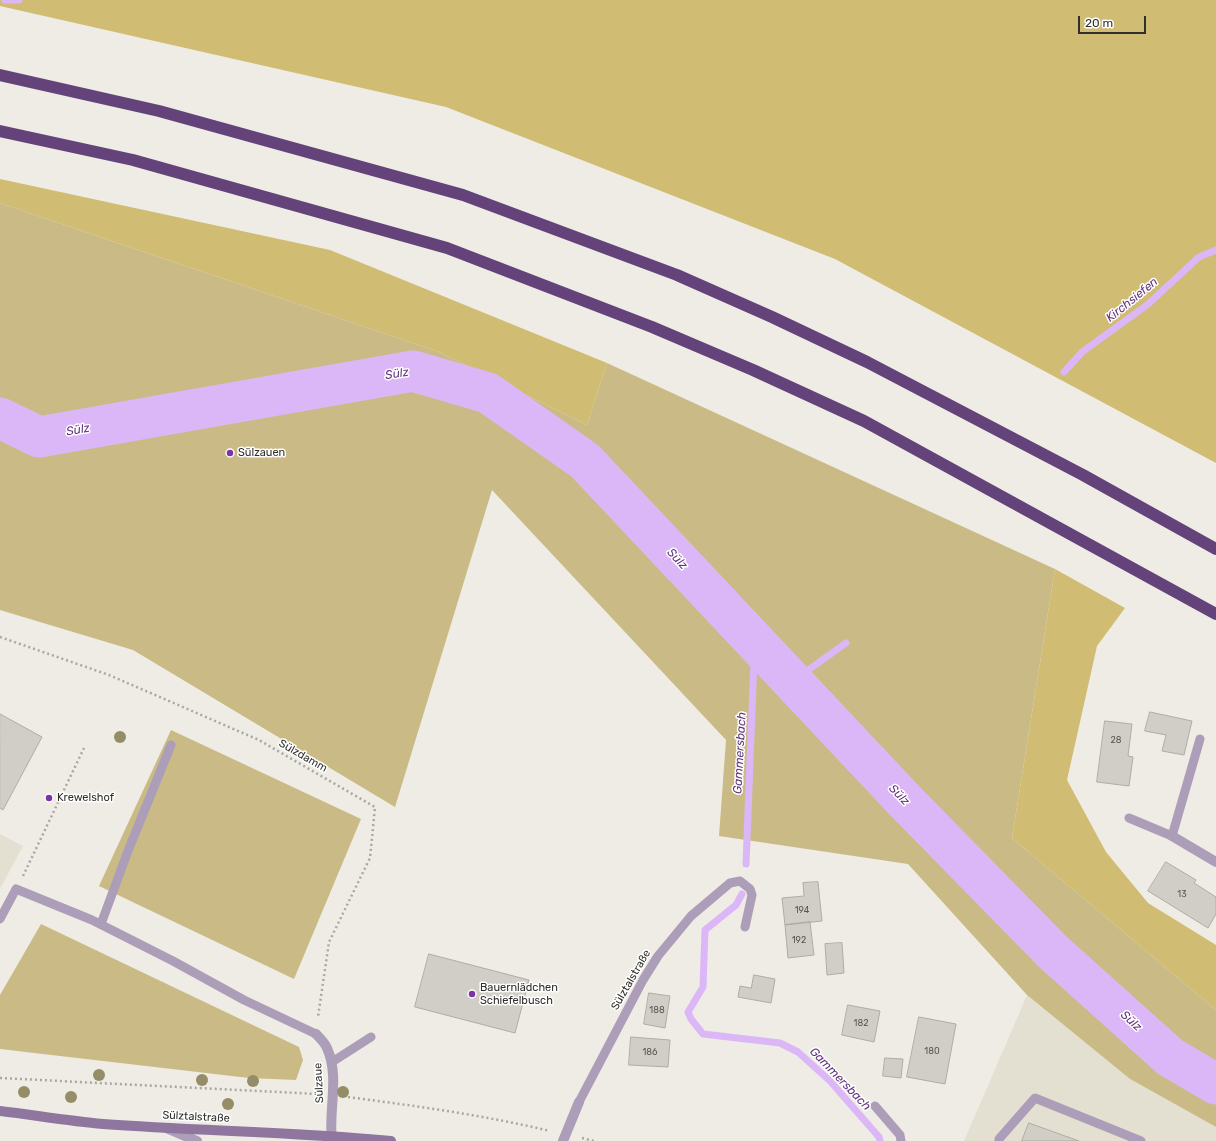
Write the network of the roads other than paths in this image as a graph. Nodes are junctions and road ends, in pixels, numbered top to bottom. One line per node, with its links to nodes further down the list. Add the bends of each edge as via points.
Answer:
1 (0, 75): 3 (highway, via 159,111 463,195 677,275 867,362 1083,475)
2 (0, 131): 4 (highway, via 133,160 447,248 652,327 864,421)
3 (1216, 549)
4 (1216, 614)
5 (1200, 739): 8 (lane)
6 (172, 745): 11 (lane)
7 (1129, 818): 8 (lane)
8 (1172, 836): 9 (street)
9 (1216, 862)
10 (0, 919): 11 (lane, via 16,889)
11 (101, 924): 13 (lane, via 244,1000)
12 (745, 927): 16 (lane, Sülztalstraße, via 752,895 750,889 740,881 730,883 691,916 642,980)
13 (316, 1034): 15 (street, Sülzaue, via 327,1047)
14 (371, 1037): 15 (lane)
15 (332, 1062): 21 (street, Sülzaue, via 333,1095)
16 (579, 1102): 20 (street, Sülztalstraße)
17 (875, 1106): 24 (lane, via 900,1135)
18 (0, 1111): 19 (main road, Sülztalstraße, via 101,1124)
19 (164, 1128): 21 (main road, Sülztalstraße); 22 (street)
20 (564, 1138)
21 (329, 1139): 23 (main road, Sülztalstraße)
22 (198, 1141)
23 (391, 1141)
24 (901, 1141)
25 (999, 1141): 26 (lane, via 998,1139 1035,1098)
26 (1141, 1141)

